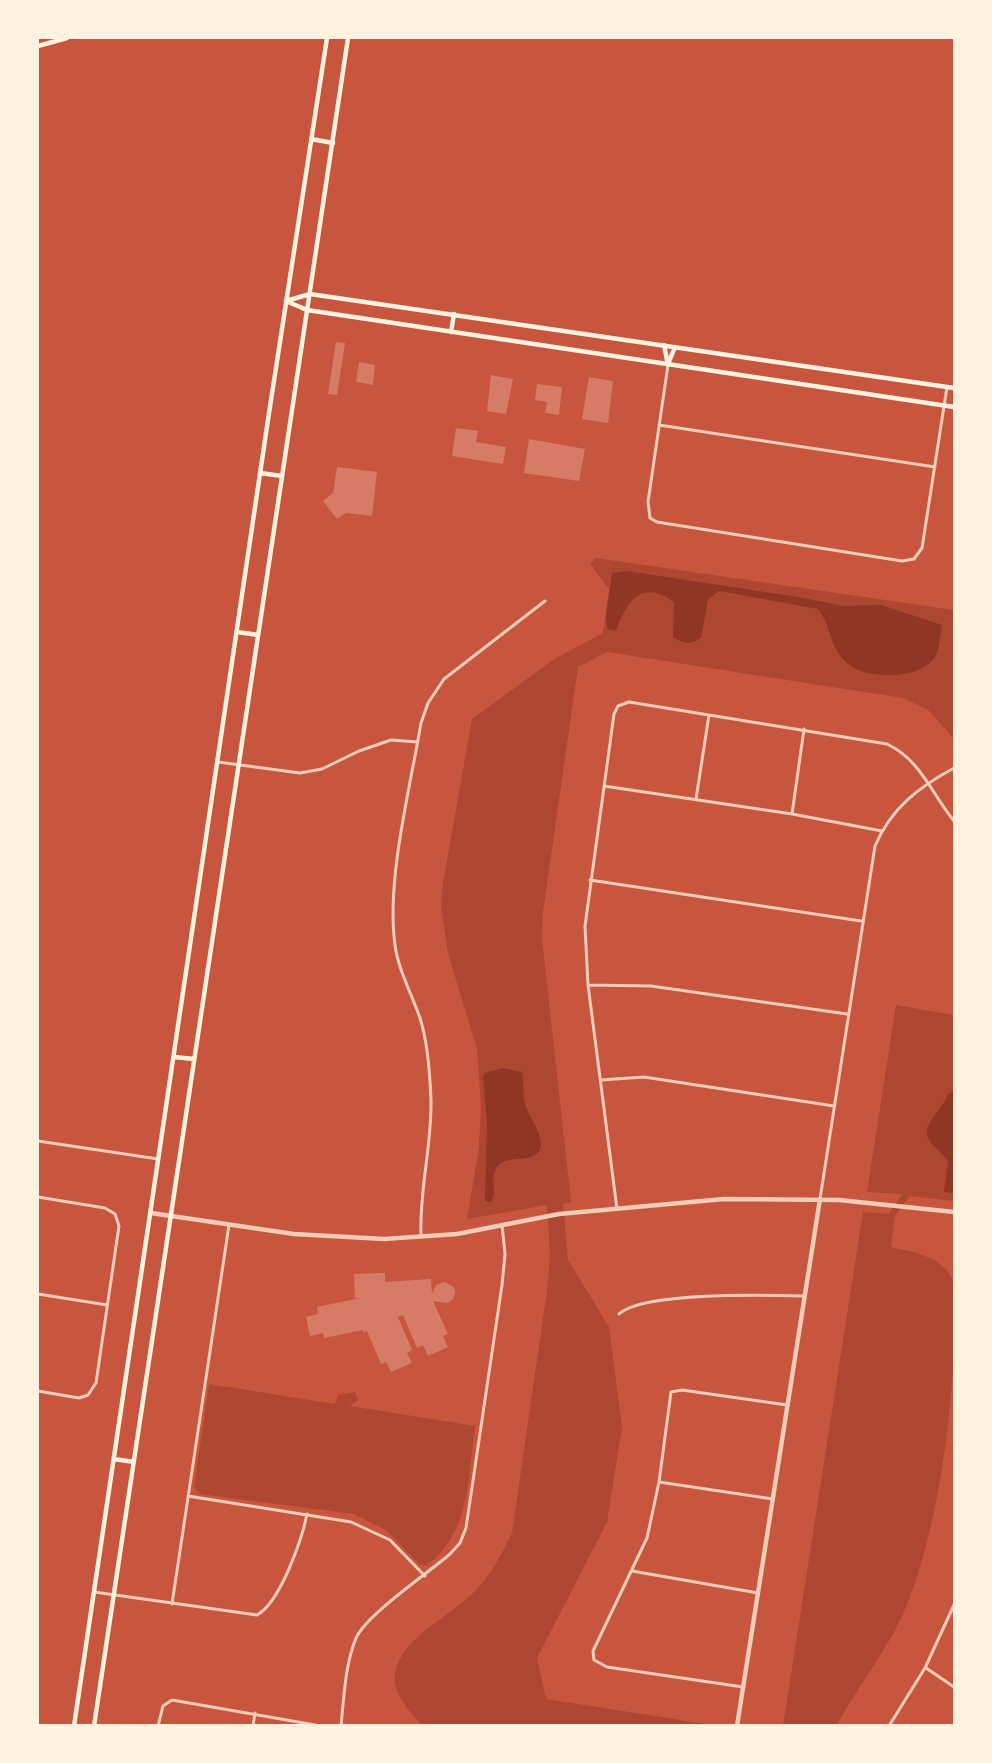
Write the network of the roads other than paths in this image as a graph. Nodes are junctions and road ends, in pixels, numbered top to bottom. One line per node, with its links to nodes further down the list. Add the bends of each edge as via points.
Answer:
1 (67, 38): 4 (main road)
2 (327, 38): 5 (main road)
3 (348, 38): 6 (main road)
4 (38, 46)
5 (311, 139): 6 (main road); 8 (main road)
6 (333, 143): 7 (main road)
7 (310, 294): 8 (main road); 9 (main road); 10 (main road)
8 (286, 301): 9 (main road); 21 (main road)
9 (308, 310): 11 (main road); 22 (main road)
10 (454, 314): 11 (main road); 12 (main road)
11 (451, 332): 14 (main road)
12 (664, 345): 13 (main road); 14 (main road)
13 (675, 347): 14 (main road); 15 (main road)
14 (668, 364): 17 (main road); 19 (street)
15 (947, 387): 16 (main road); 17 (street)
16 (954, 388)
17 (944, 406): 18 (main road); 20 (street)
18 (954, 407)
19 (659, 425): 20 (street); 20 (street, via 648,502 650,518 657,522 902,561 914,559 922,548)
20 (935, 467)
21 (260, 473): 22 (main road); 24 (main road)
22 (282, 476): 25 (main road)
23 (545, 602): 28 (street, via 444,679 428,703)
24 (237, 632): 25 (main road); 29 (main road)
25 (258, 635): 30 (main road)
26 (709, 715): 27 (street); 33 (street, via 629,702 618,706); 34 (street)
27 (804, 729): 32 (street, via 887,744 907,755); 35 (street)
28 (418, 742): 30 (street, via 391,740 322,769 300,773); 56 (street, via 393,915 395,947 421,1022 428,1062 430,1136 420,1206)
29 (219, 762): 30 (street); 42 (main road)
30 (238, 765): 43 (main road)
31 (954, 768): 32 (street)
32 (928, 782): 36 (street); 37 (street, via 898,808)
33 (604, 786): 34 (street); 38 (street)
34 (696, 800): 35 (street)
35 (792, 814): 37 (street)
36 (954, 821)
37 (882, 831): 39 (street, via 875,846)
38 (590, 880): 39 (street); 40 (street, via 585,926)
39 (861, 921): 41 (street)
40 (588, 985): 41 (street, via 651,986); 44 (street)
41 (847, 1014): 45 (street)
42 (174, 1057): 43 (main road); 47 (main road)
43 (194, 1059): 53 (main road)
44 (601, 1080): 45 (street, via 644,1077); 50 (street)
45 (834, 1106): 49 (street)
46 (38, 1141): 47 (street)
47 (158, 1159): 52 (main road)
48 (38, 1197): 59 (street, via 105,1208 116,1214 119,1226)
49 (820, 1199): 50 (street, via 724,1199); 51 (street); 58 (street)
50 (617, 1210): 55 (street, via 560,1214)
51 (954, 1212)
52 (151, 1213): 53 (street); 63 (main road)
53 (171, 1216): 54 (street); 64 (main road)
54 (229, 1225): 56 (street, via 338,1238); 66 (street)
55 (502, 1226): 56 (street); 70 (street, via 502,1284 466,1528 456,1548)
56 (422, 1238)
57 (38, 1294): 59 (street)
58 (803, 1296): 60 (street, via 730,1296 645,1303); 62 (street)
59 (107, 1305): 61 (street, via 96,1383 88,1395 79,1398)
60 (619, 1314)
61 (38, 1391)
62 (787, 1405): 65 (street, via 682,1390 670,1392); 67 (street)
63 (114, 1459): 64 (main road); 71 (main road)
64 (134, 1462): 73 (main road)
65 (659, 1482): 67 (street); 69 (street, via 647,1538)
66 (188, 1496): 68 (street); 74 (street)
67 (773, 1499): 72 (street)
68 (307, 1514): 70 (street, via 351,1522 380,1533); 74 (street, via 297,1553 261,1613 248,1616)
69 (632, 1571): 72 (street); 77 (street, via 596,1645 594,1660 607,1667)
70 (425, 1576): 85 (street, via 371,1619 357,1638 346,1677)
71 (94, 1592): 73 (street); 80 (main road)
72 (758, 1593): 77 (street)
73 (114, 1596): 74 (street); 81 (main road)
74 (172, 1604)
75 (954, 1605): 76 (street)
76 (926, 1668): 78 (street); 87 (street)
77 (743, 1687): 86 (street)
78 (954, 1688)
79 (255, 1713): 82 (street, via 177,1700 165,1702); 83 (street); 84 (street)
80 (74, 1725)
81 (94, 1725)
82 (158, 1725)
83 (253, 1725)
84 (321, 1725)
85 (341, 1725)
86 (737, 1725)
87 (889, 1725)

